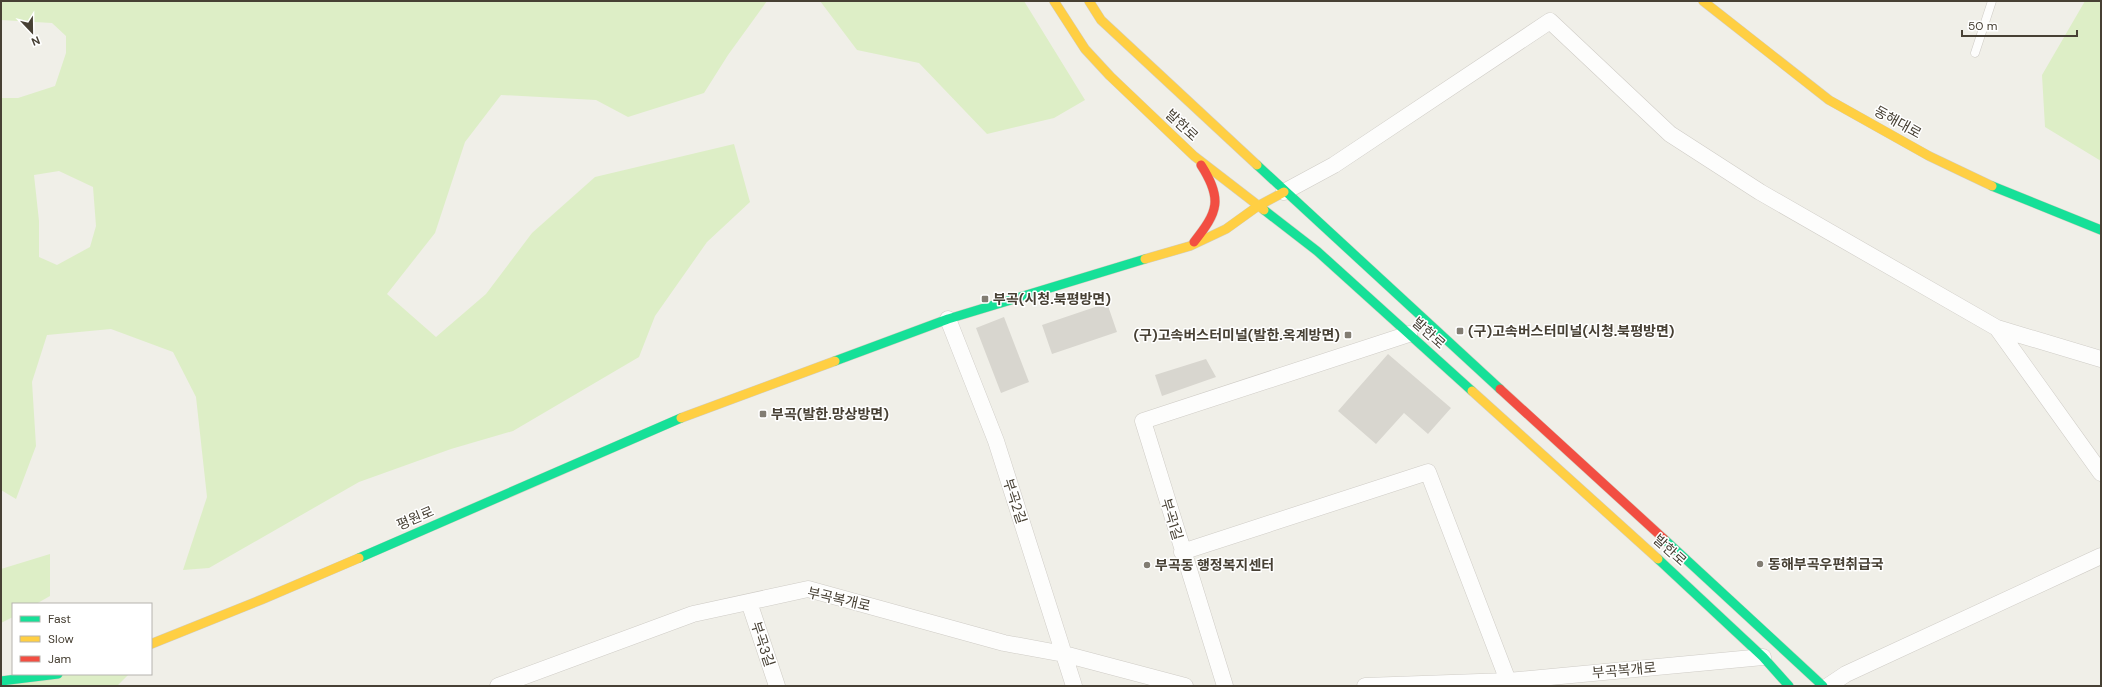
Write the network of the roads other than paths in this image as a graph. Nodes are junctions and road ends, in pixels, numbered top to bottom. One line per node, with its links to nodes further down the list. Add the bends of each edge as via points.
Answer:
1 (1054, 1): 6 (street, 발한로, via 1085,49)
2 (1089, 1): 7 (street, 발한로, via 1106,25)
3 (1703, 1): 9 (street, 동해대로, via 1829,100 1929,156 2013,196)
4 (1992, 1): 5 (lane)
5 (1975, 53)
6 (1194, 156): 8 (street, 발한로); 10 (street, via 1213,182 1217,205 1212,221)
7 (1284, 192): 8 (street, 평원로); 12 (street, via 1334,165 1550,21 1670,134 1760,192); 32 (street, 발한로)
8 (1258, 206): 10 (street, 평원로, via 1226,229); 13 (street, 발한로, via 1317,251)
9 (2101, 230)
10 (1190, 246): 11 (street, 평원로)
11 (948, 320): 19 (street, 평원로, via 688,415 263,600); 20 (street, 부곡2길, via 996,441)
12 (1997, 328): 14 (street); 15 (street)
13 (1409, 334): 16 (street, 부곡1길, via 1143,421); 21 (street, 발한로)
14 (2101, 360)
15 (2101, 474)
16 (1182, 552): 24 (street, via 1428,472); 29 (street, 부곡1길)
17 (2101, 556): 33 (street, via 1846,674)
18 (749, 602): 20 (street, 부곡복개로, via 808,589 1004,644); 25 (street, 부곡복개로, via 693,614); 26 (street, 부곡3길)
19 (152, 644)
20 (1064, 654): 27 (street, 부곡2길); 28 (street, 부곡복개로)
21 (1763, 657): 24 (street, 부곡복개로); 31 (street, 발한로)
22 (51, 675): 23 (street)
23 (1, 682)
24 (1509, 683): 30 (street, 부곡복개로)
25 (498, 686)
26 (777, 686)
27 (1074, 686)
28 (1185, 686)
29 (1225, 686)
30 (1365, 686)
31 (1789, 686)
32 (1823, 686)
33 (1828, 686)

